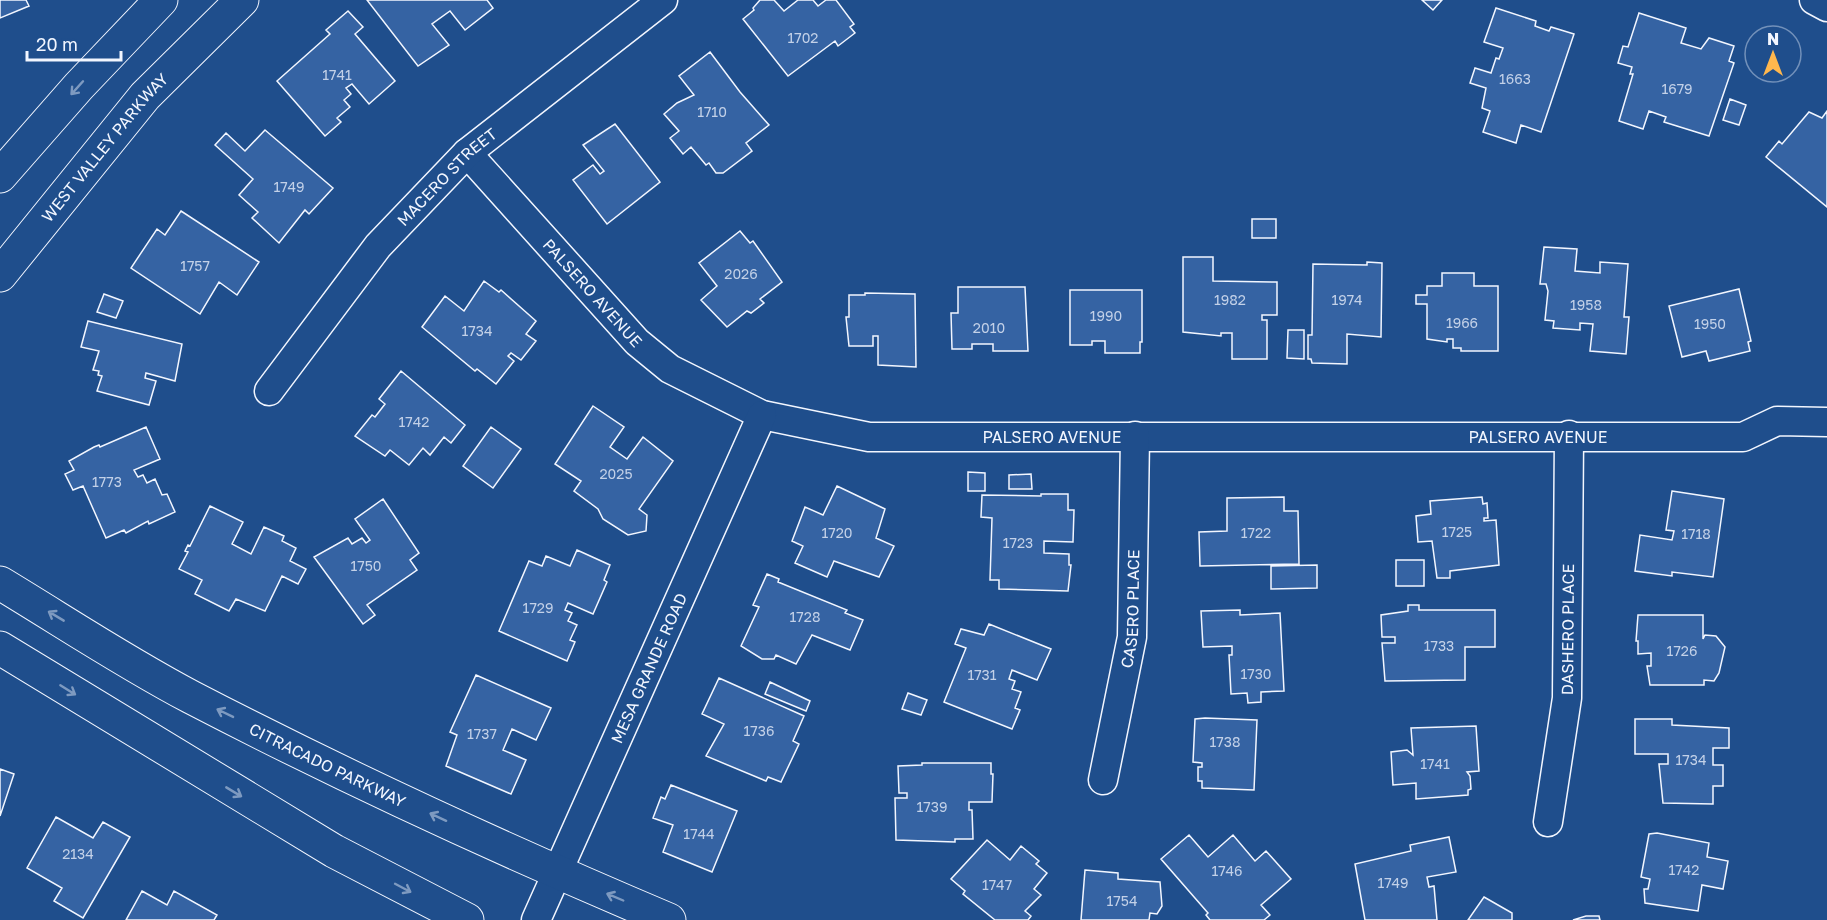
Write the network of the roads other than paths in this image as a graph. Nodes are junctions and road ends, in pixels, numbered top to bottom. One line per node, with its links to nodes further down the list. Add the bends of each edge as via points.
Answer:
1 (161, 0): 7 (street, one-way to 7)
2 (242, 0): 8 (street, WEST VALLEY PARKWAY, via 145,96)
3 (663, 0): 6 (street, MACERO STREET)
4 (1814, 0): 5 (street)
5 (1827, 8)
6 (467, 153): 9 (street, MACERO STREET, via 378,246); 10 (street, PALSERO AVENUE, via 637,342 670,369)
7 (0, 176)
8 (0, 275)
9 (269, 391)
10 (762, 416): 13 (street, PALSERO AVENUE, via 869,437); 18 (street, MESA GRANDE ROAD)
11 (1827, 422): 12 (street, PALSERO AVENUE, via 1777,421 1743,437)
12 (1569, 435): 13 (street, PALSERO AVENUE); 17 (street, DASHERO PLACE, via 1567,698)
13 (1135, 436): 16 (street, CASERO PLACE, via 1132,637)
14 (0, 583): 18 (street, CITRACADO PARKWAY, one-way to 14, via 190,696)
15 (0, 648): 19 (street, one-way to 19, via 334,851)
16 (1103, 780)
17 (1548, 822)
18 (557, 873): 20 (street, MESA GRANDE ROAD); 21 (street, CITRACADO PARKWAY, one-way to 18)
19 (466, 920)
20 (536, 920)
21 (669, 920)

